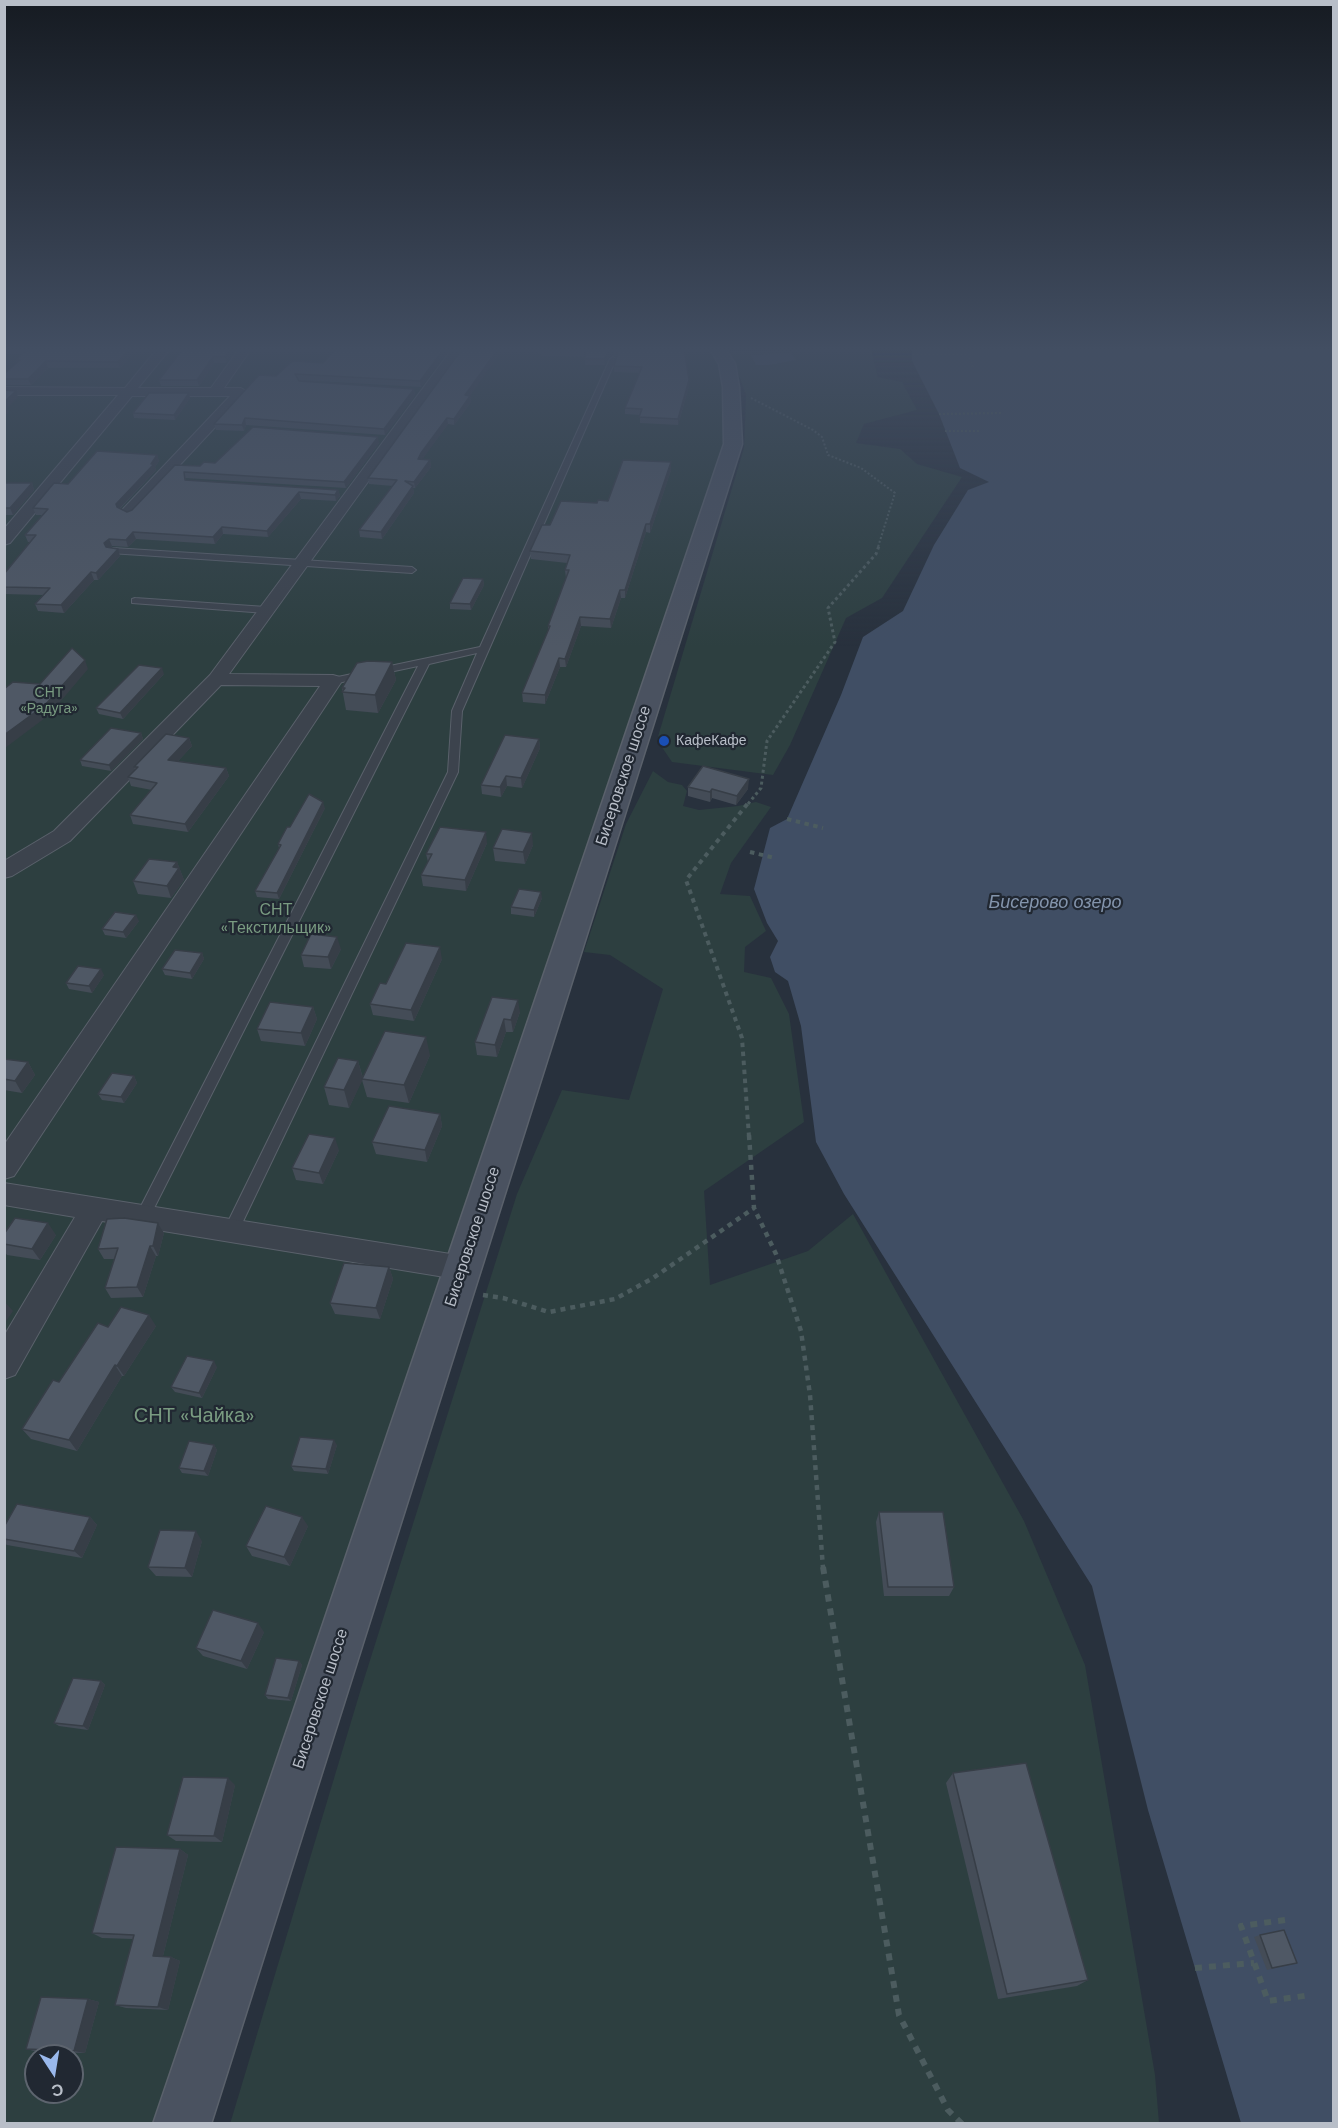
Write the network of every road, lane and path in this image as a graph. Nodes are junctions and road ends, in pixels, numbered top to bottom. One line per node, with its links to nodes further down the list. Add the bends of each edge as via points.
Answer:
1 (81, 448): 8 (street)
2 (188, 448): 7 (street)
3 (378, 448): 10 (street)
4 (573, 448): 14 (lane)
5 (732, 448): 29 (main road, Бисеровское шоссе)
6 (826, 448): 26 (path, via 828,456 861,468 895,493 876,554 828,608 835,642 767,741 760,788 686,880 742,1038)
7 (128, 512)
8 (4, 540)
9 (113, 551): 10 (lane)
10 (301, 563): 11 (lane); 13 (street)
11 (412, 570)
12 (135, 601): 13 (lane)
13 (266, 610): 16 (street)
14 (484, 649): 15 (lane); 28 (lane, via 457,711 453,772)
15 (425, 662): 17 (lane); 27 (lane)
16 (216, 679): 17 (street); 22 (street, via 62,836)
17 (333, 681): 23 (street)
18 (787, 819): 19 (path)
19 (822, 828)
20 (750, 852): 21 (path)
21 (775, 858)
22 (4, 871)
23 (4, 1168)
24 (4, 1194): 25 (street)
25 (95, 1208): 27 (street); 30 (street)
26 (754, 1208): 29 (path, via 615,1299 549,1312); 36 (path, via 776,1254 801,1331 810,1395 823,1572 899,2015 948,2110)
27 (142, 1216): 28 (street)
28 (232, 1230): 29 (street)
29 (459, 1280): 35 (main road, Бисеровское шоссе)
30 (4, 1365)
31 (1285, 1920): 32 (path, via 1241,1926)
32 (1254, 1963): 33 (path); 34 (path, via 1268,2001)
33 (1195, 1968)
34 (1311, 1995)
35 (182, 2124)
36 (962, 2124)

